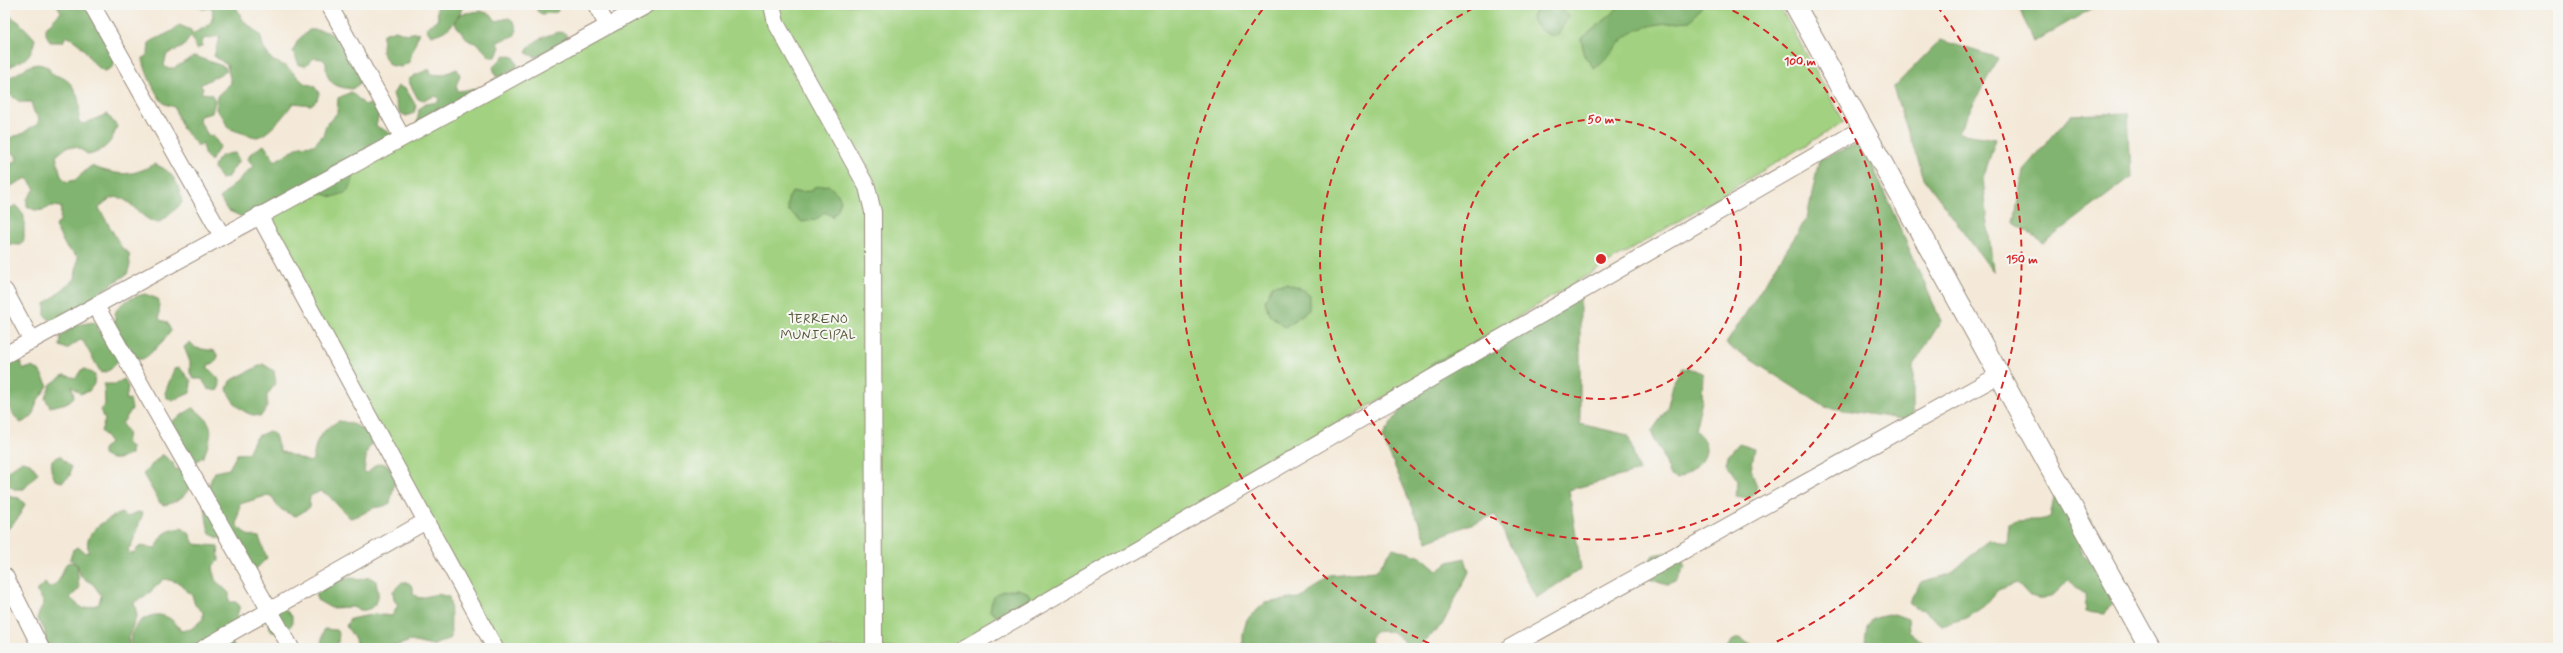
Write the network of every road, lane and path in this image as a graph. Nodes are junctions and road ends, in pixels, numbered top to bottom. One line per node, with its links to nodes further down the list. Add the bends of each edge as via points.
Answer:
1 (92, 5): 11 (street)
2 (329, 5): 9 (street)
3 (596, 5): 7 (street)
4 (646, 5): 7 (street)
5 (772, 5): 24 (street, via 776,24 866,187 873,212)
6 (1795, 5): 8 (street)
7 (608, 26): 9 (street)
8 (1863, 128): 16 (street); 25 (street)
9 (402, 137): 10 (street)
10 (259, 216): 11 (street); 17 (street)
11 (222, 236): 13 (street)
12 (5, 291): 14 (street)
13 (96, 306): 14 (street); 19 (street)
14 (32, 341): 15 (street)
15 (5, 355)
16 (1999, 375): 26 (street); 27 (street)
17 (426, 521): 19 (street); 23 (street)
18 (5, 576): 20 (street)
19 (270, 608): 21 (street); 22 (street)
20 (41, 648)
21 (204, 648)
22 (291, 648)
23 (495, 648)
24 (874, 648)
25 (966, 648)
26 (1509, 648)
27 (2150, 648)

